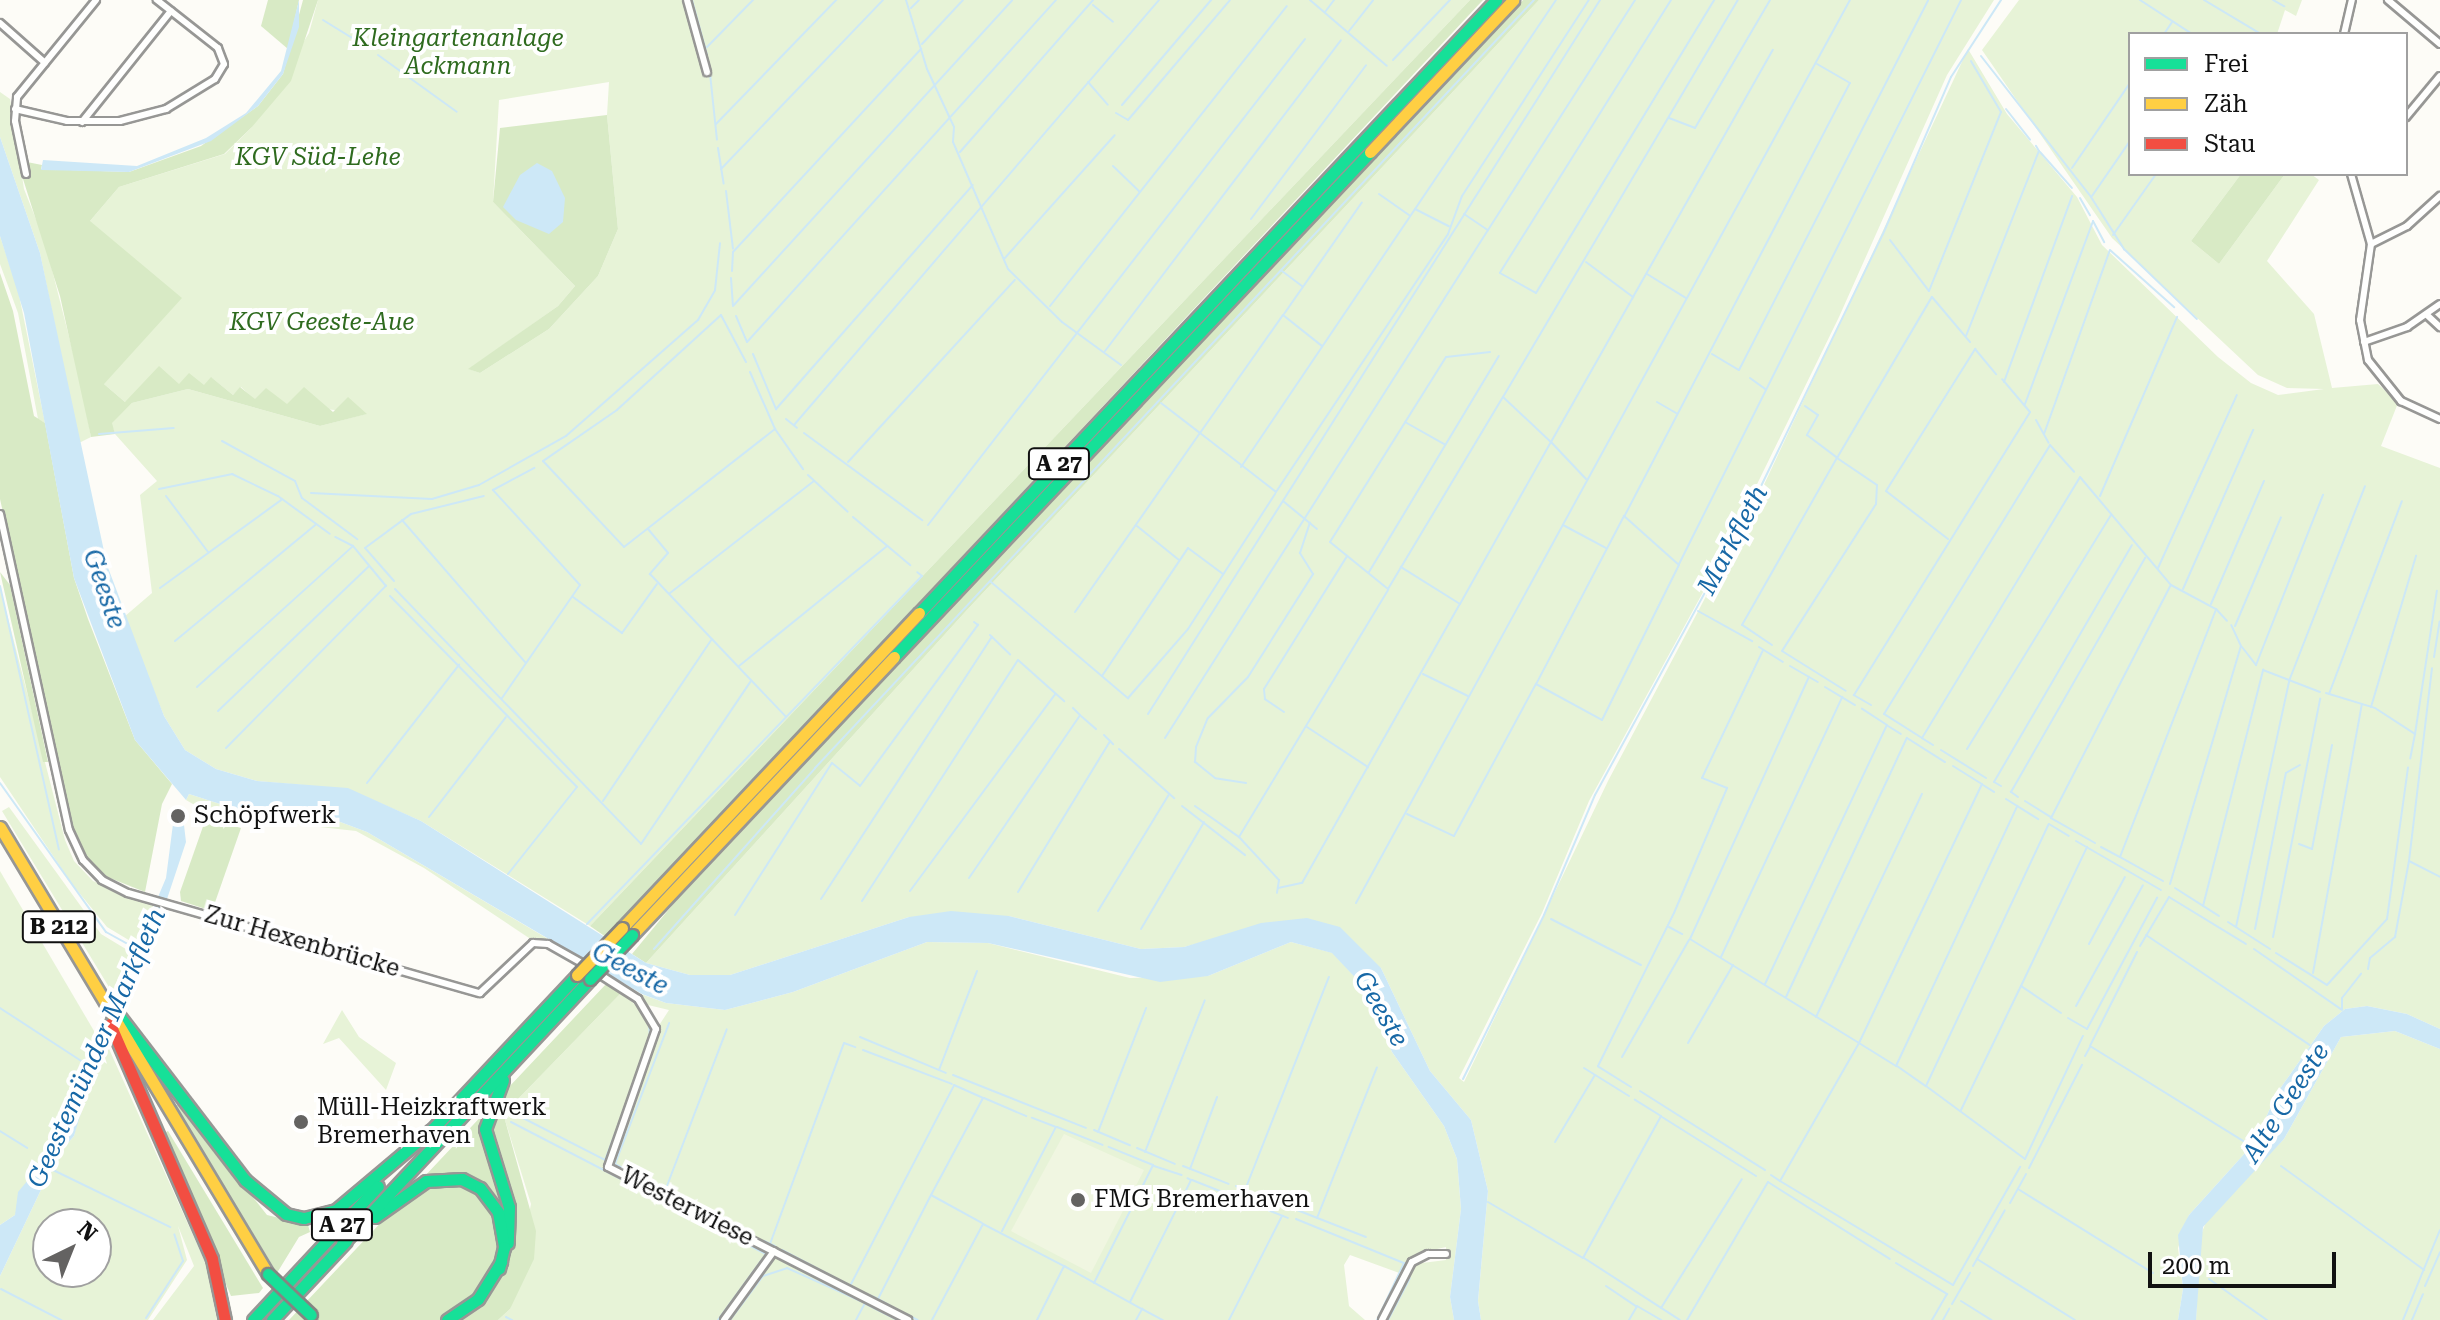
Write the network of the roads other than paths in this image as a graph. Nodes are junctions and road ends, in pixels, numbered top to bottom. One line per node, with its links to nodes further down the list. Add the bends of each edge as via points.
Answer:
1 (96, 0): 12 (street)
2 (157, 0): 8 (street)
3 (687, 0): 13 (street)
4 (1496, 0): 31 (highway, A 27)
5 (1513, 0): 31 (highway, A 27)
6 (2352, 0): 10 (street)
7 (2388, 0): 11 (street)
8 (171, 11): 17 (street); 17 (street, via 222,55 215,79 166,109 120,121)
9 (0, 23): 12 (street)
10 (2344, 32)
11 (2440, 44)
12 (45, 63): 15 (street, via 17,97)
13 (707, 72)
14 (2440, 76): 16 (street)
15 (15, 109): 17 (street); 18 (street)
16 (2408, 115)
17 (82, 122)
18 (26, 174)
19 (2352, 177): 21 (street)
20 (2440, 196): 21 (street, via 2407,226)
21 (2371, 244): 25 (street, via 2360,320)
22 (2440, 304): 23 (street)
23 (2427, 315): 24 (street); 25 (street)
24 (2440, 327)
25 (2364, 342): 26 (street, via 2385,386 2413,410)
26 (2440, 419)
27 (0, 514): 29 (street, Zur Hexenbrücke)
28 (0, 563): 29 (street)
29 (10, 563): 32 (street, Zur Hexenbrücke, via 75,846 102,880 171,905 480,993)
30 (0, 827): 33 (highway, B 212)
31 (627, 931): 34 (highway, A 27, bridge); 35 (highway, A 27, bridge, via 577,975)
32 (533, 943): 37 (street, Westerwiese, via 548,944 609,979 638,999 653,1018 656,1042 608,1167)
33 (118, 1027): 35 (highway, via 245,1180 286,1214 304,1218 336,1210); 40 (highway, bridge, via 268,1274); 41 (highway, via 215,1267)
34 (517, 1059): 36 (highway, A 27); 39 (highway, via 486,1119 489,1150 510,1218 510,1238)
35 (431, 1130): 42 (highway, A 27)
36 (342, 1244): 39 (highway, via 414,1187 454,1177 480,1188 498,1212 504,1247); 43 (highway, A 27)
37 (774, 1251): 45 (street); 46 (street, Westerwiese)
38 (1446, 1254): 47 (street, via 1428,1254 1412,1262)
39 (499, 1268): 44 (highway, via 478,1299)
40 (316, 1317)
41 (225, 1320)
42 (253, 1320)
43 (272, 1320)
44 (447, 1320)
45 (724, 1320)
46 (908, 1320)
47 (1382, 1320)

